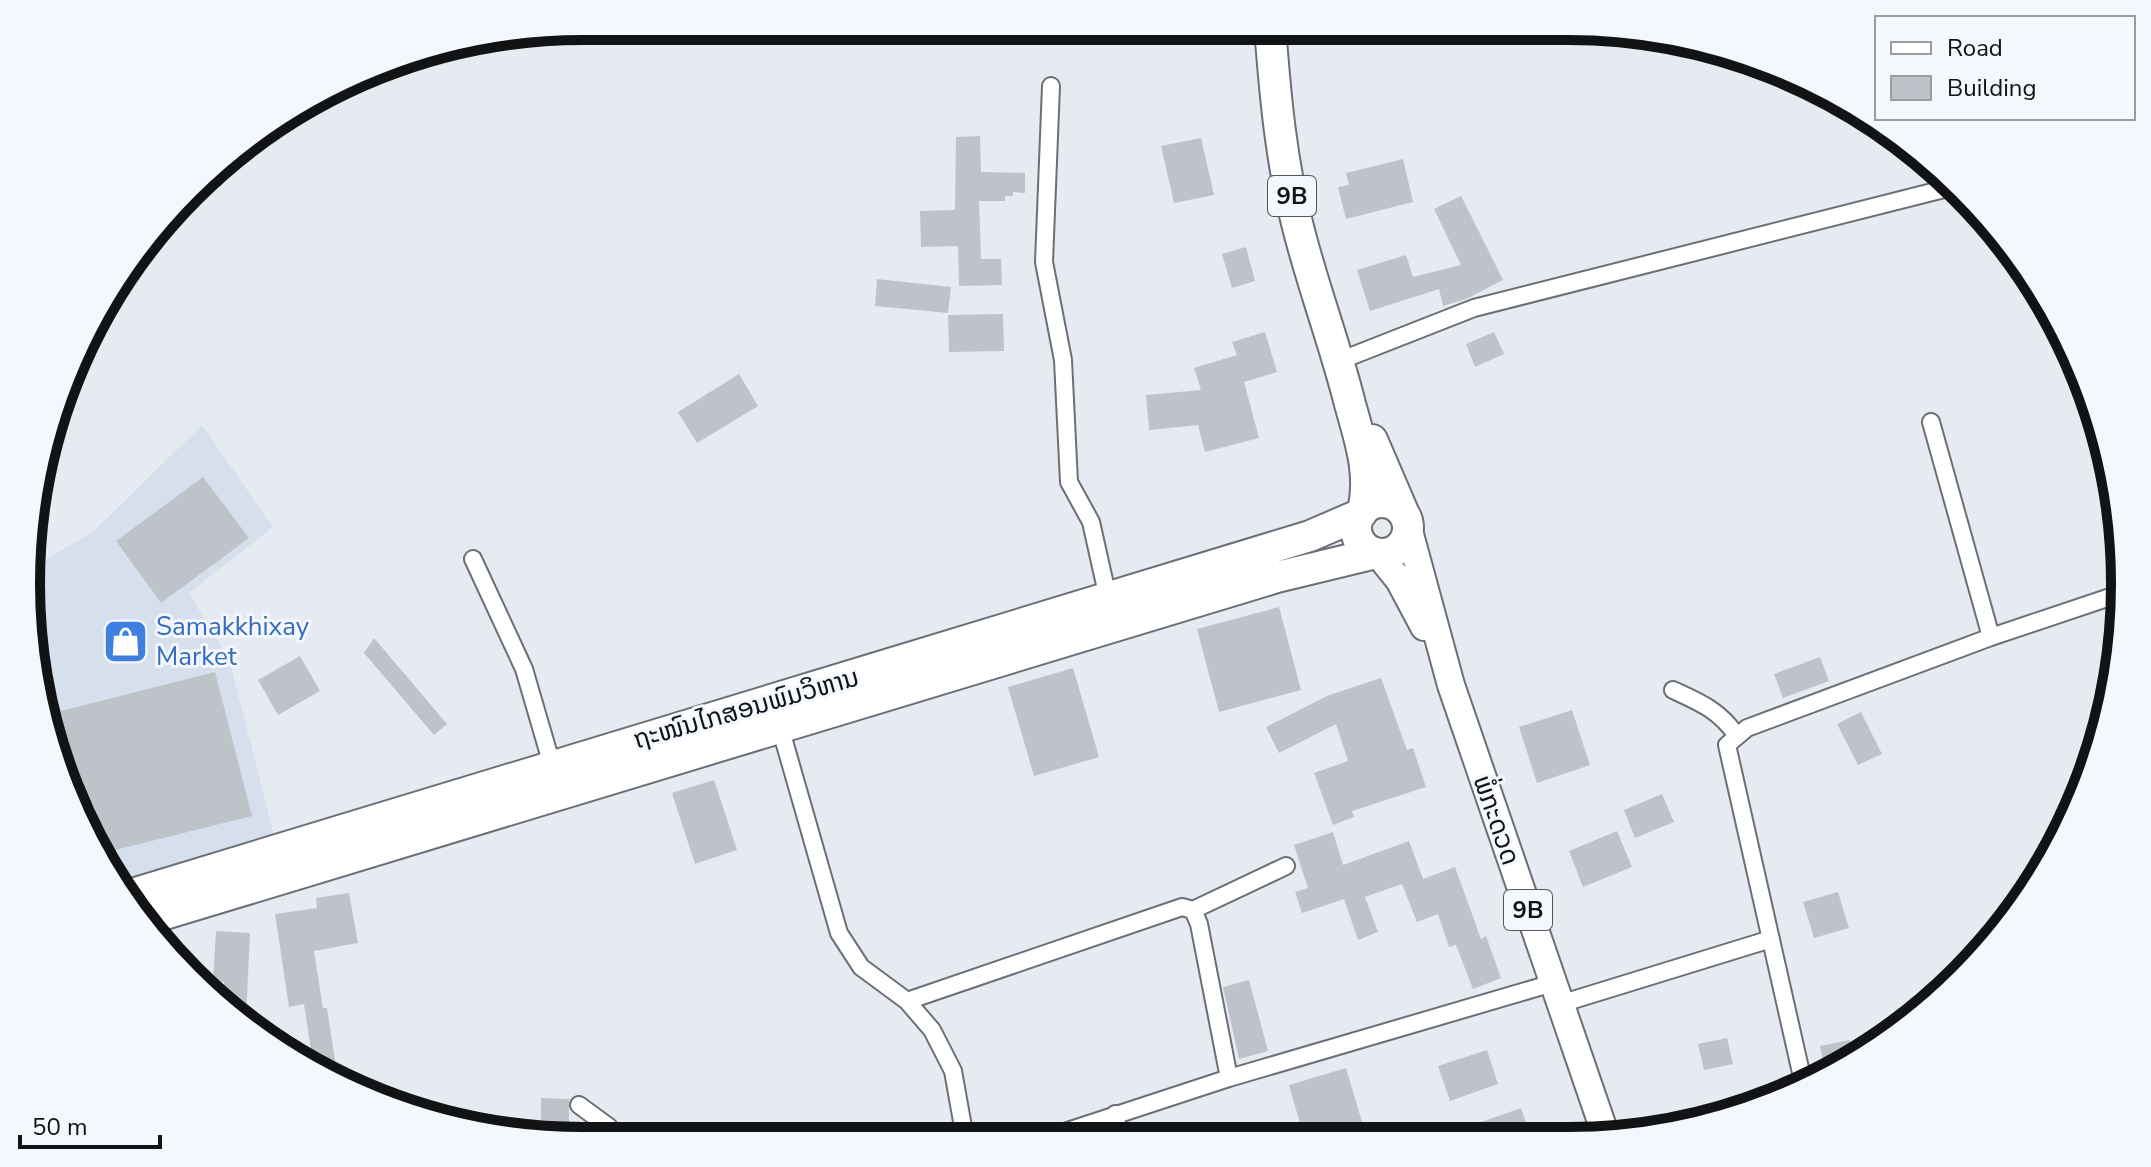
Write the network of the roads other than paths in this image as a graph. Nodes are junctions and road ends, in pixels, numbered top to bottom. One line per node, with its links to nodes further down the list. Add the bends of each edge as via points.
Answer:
1 (1271, 40): 4 (highway, 9B, via 1297,225)
2 (1051, 86): 11 (street, via 1044,262 1063,360 1069,482 1091,522)
3 (1940, 188): 4 (street, via 1474,308)
4 (1339, 361): 6 (highway, 9B, via 1366,465); 7 (highway, 9B)
5 (1931, 422): 12 (street)
6 (1362, 513): 7 (highway, via 1383,502); 8 (highway, via 1358,538); 11 (highway, ຖະໜົນໄກສອນພົມວິຫານ, via 1310,536)
7 (1405, 519): 8 (highway, via 1405,542 1393,552); 14 (main road, 9B)
8 (1377, 554): 13 (highway, ຖະໜົນໄກສອນພົມວິຫານ); 14 (main road, 9B, via 1399,580)
9 (473, 559): 18 (street, via 524,669)
10 (2111, 597): 12 (street)
11 (1108, 598): 13 (highway, ຖະໜົນໄກສອນພົມວິຫານ)
12 (1991, 637): 17 (street)
13 (908, 675): 16 (highway, ຖະໜົນໄກສອນພົມວິຫານ); 18 (highway, ຖະໜົນໄກສອນພົມວິຫານ)
14 (1451, 685): 24 (main road, ພໍ່ກະດວດ / 9B)
15 (1673, 690): 17 (street, via 1710,707)
16 (780, 727): 22 (highway, ຖະໜົນໄກສອນພົມວິຫານ); 25 (street, via 839,933 861,967)
17 (1737, 736): 23 (street, via 1727,745 1727,753)
18 (552, 765): 20 (highway, ຖະໜົນໄກສອນພົມວິຫານ)
19 (1286, 866): 21 (street)
20 (137, 892)
21 (1193, 910): 25 (street, via 1182,907); 27 (street)
22 (155, 917)
23 (1771, 939): 24 (street); 26 (street)
24 (1557, 994): 27 (street); 30 (main road, ພໍ່ກະດວດ / 9B)
25 (907, 1001): 32 (street, via 932,1030 953,1071)
26 (1801, 1074)
27 (1229, 1078): 29 (street)
28 (579, 1105): 31 (street)
29 (1115, 1114): 33 (street); 34 (street)
30 (1603, 1126)
31 (609, 1127)
32 (963, 1127)
33 (1078, 1127)
34 (1118, 1127)

